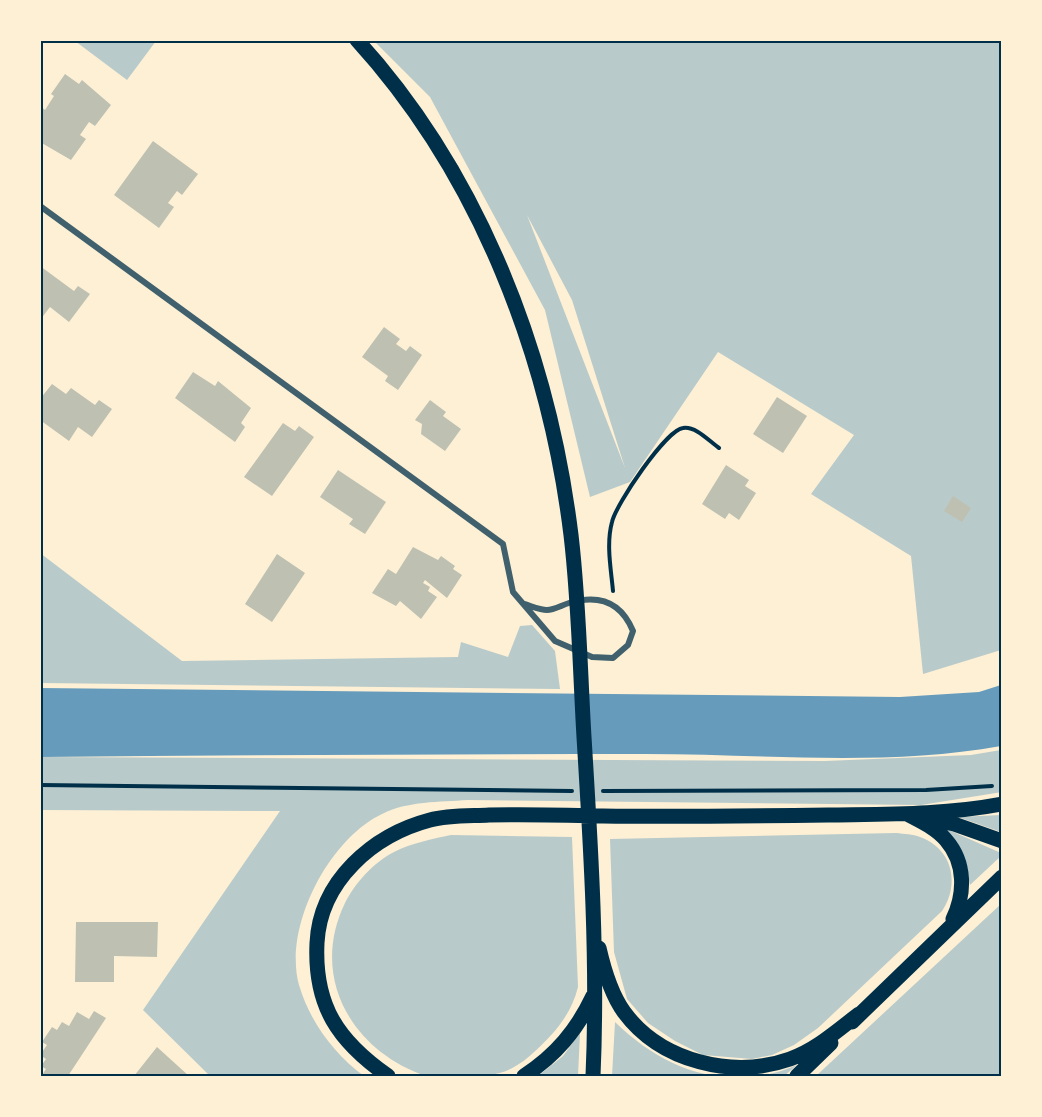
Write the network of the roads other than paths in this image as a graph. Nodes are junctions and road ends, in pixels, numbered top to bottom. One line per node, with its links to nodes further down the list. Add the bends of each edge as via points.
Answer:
1 (357, 40): 8 (main road, via 405,100 444,159 486,237 538,373 571,533)
2 (40, 206): 3 (street, via 503,544 513,592)
3 (524, 604): 3 (street, via 555,640 592,657 613,658 628,645 633,631 628,619 606,600 583,599 549,610)
4 (1002, 804): 5 (main road)
5 (907, 814): 6 (main road, via 954,824); 9 (main road, via 946,840 957,858 963,895); 12 (main road, via 469,816 431,820 398,831 368,850 344,873 327,903 317,939 316,969 322,1003 343,1038)
6 (1002, 841)
7 (1002, 877): 9 (main road)
8 (594, 921): 10 (main road); 11 (main road, via 613,992 625,1012 661,1044 687,1058 730,1067 768,1066 819,1045)
9 (948, 928): 11 (main road)
10 (594, 993): 13 (main road, via 582,1020 568,1038); 14 (main road)
11 (859, 1014): 15 (main road)
12 (388, 1077)
13 (524, 1077)
14 (593, 1077)
15 (797, 1077)

